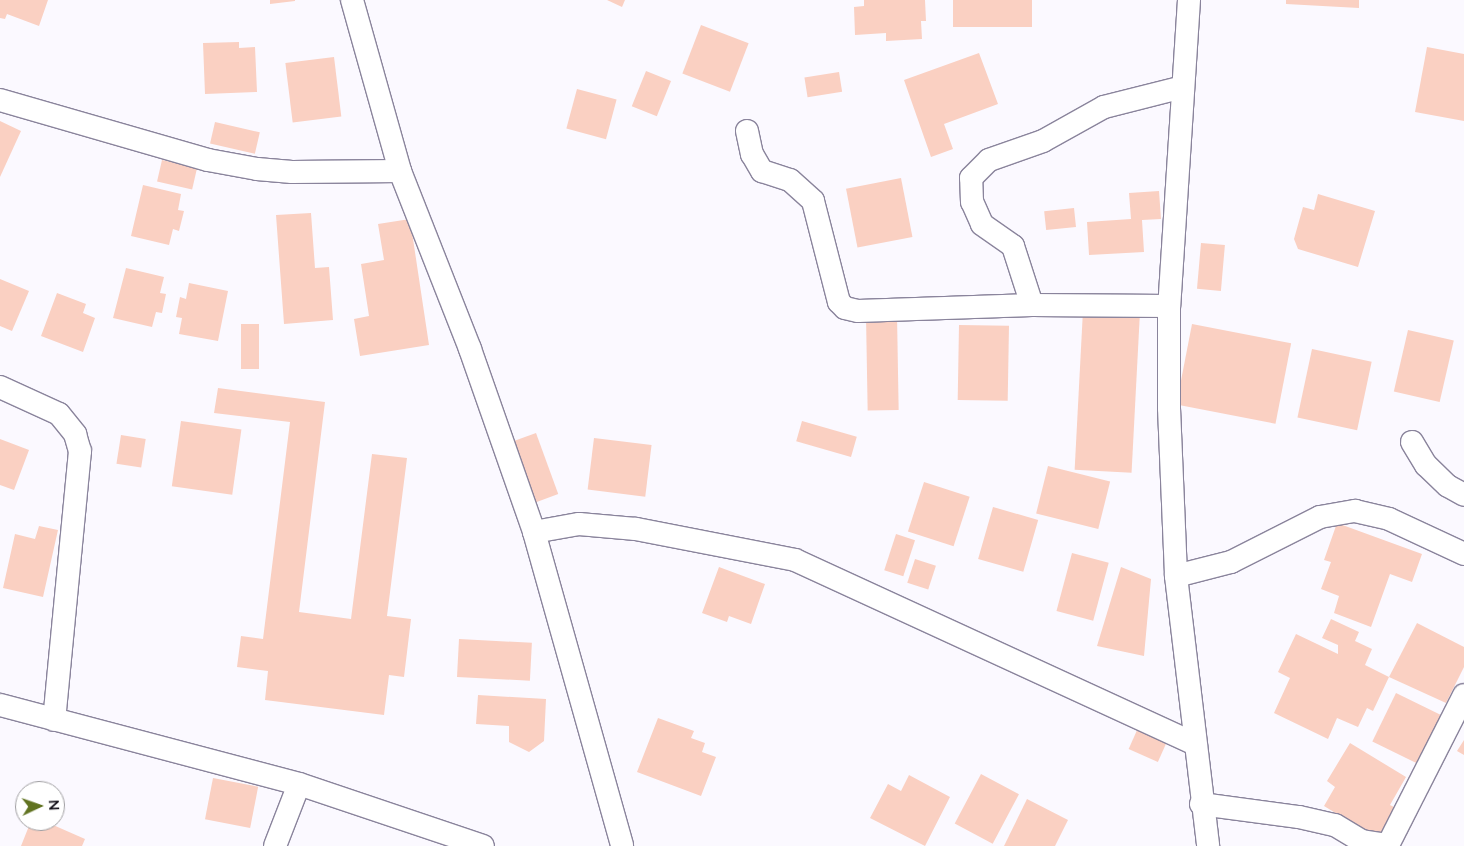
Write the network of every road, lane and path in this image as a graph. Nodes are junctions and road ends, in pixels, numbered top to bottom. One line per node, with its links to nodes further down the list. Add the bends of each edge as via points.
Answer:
1 (352, 0): 6 (street)
2 (1189, 0): 3 (street)
3 (1183, 87): 7 (street, via 1104,107 1043,141 989,160 971,178 972,202 982,224 1013,246); 8 (street)
4 (0, 100): 6 (street, via 208,160 257,169 292,172)
5 (747, 131): 7 (street, via 752,154 762,171 790,180 813,201 839,302 845,308 858,311)
6 (400, 171): 12 (street, via 470,349)
7 (1032, 305): 8 (street)
8 (1169, 306): 14 (street, via 1169,408)
9 (0, 387): 17 (street, via 59,414 75,434 80,451)
10 (1412, 442): 11 (street, via 1426,466 1448,486)
11 (1464, 495)
12 (534, 532): 18 (street, via 579,524 636,529 794,560); 24 (street)
13 (1464, 554): 14 (street, via 1389,519 1355,511 1320,516 1231,562)
14 (1176, 576): 18 (street)
15 (1464, 695): 21 (street)
16 (0, 705): 17 (street)
17 (54, 720): 19 (street)
18 (1193, 742): 20 (street)
19 (299, 784): 22 (street); 23 (street)
20 (1201, 804): 21 (street, via 1299,817 1335,825 1362,841); 25 (street)
21 (1390, 845)
22 (276, 846)
23 (483, 846)
24 (622, 846)
25 (1208, 846)

